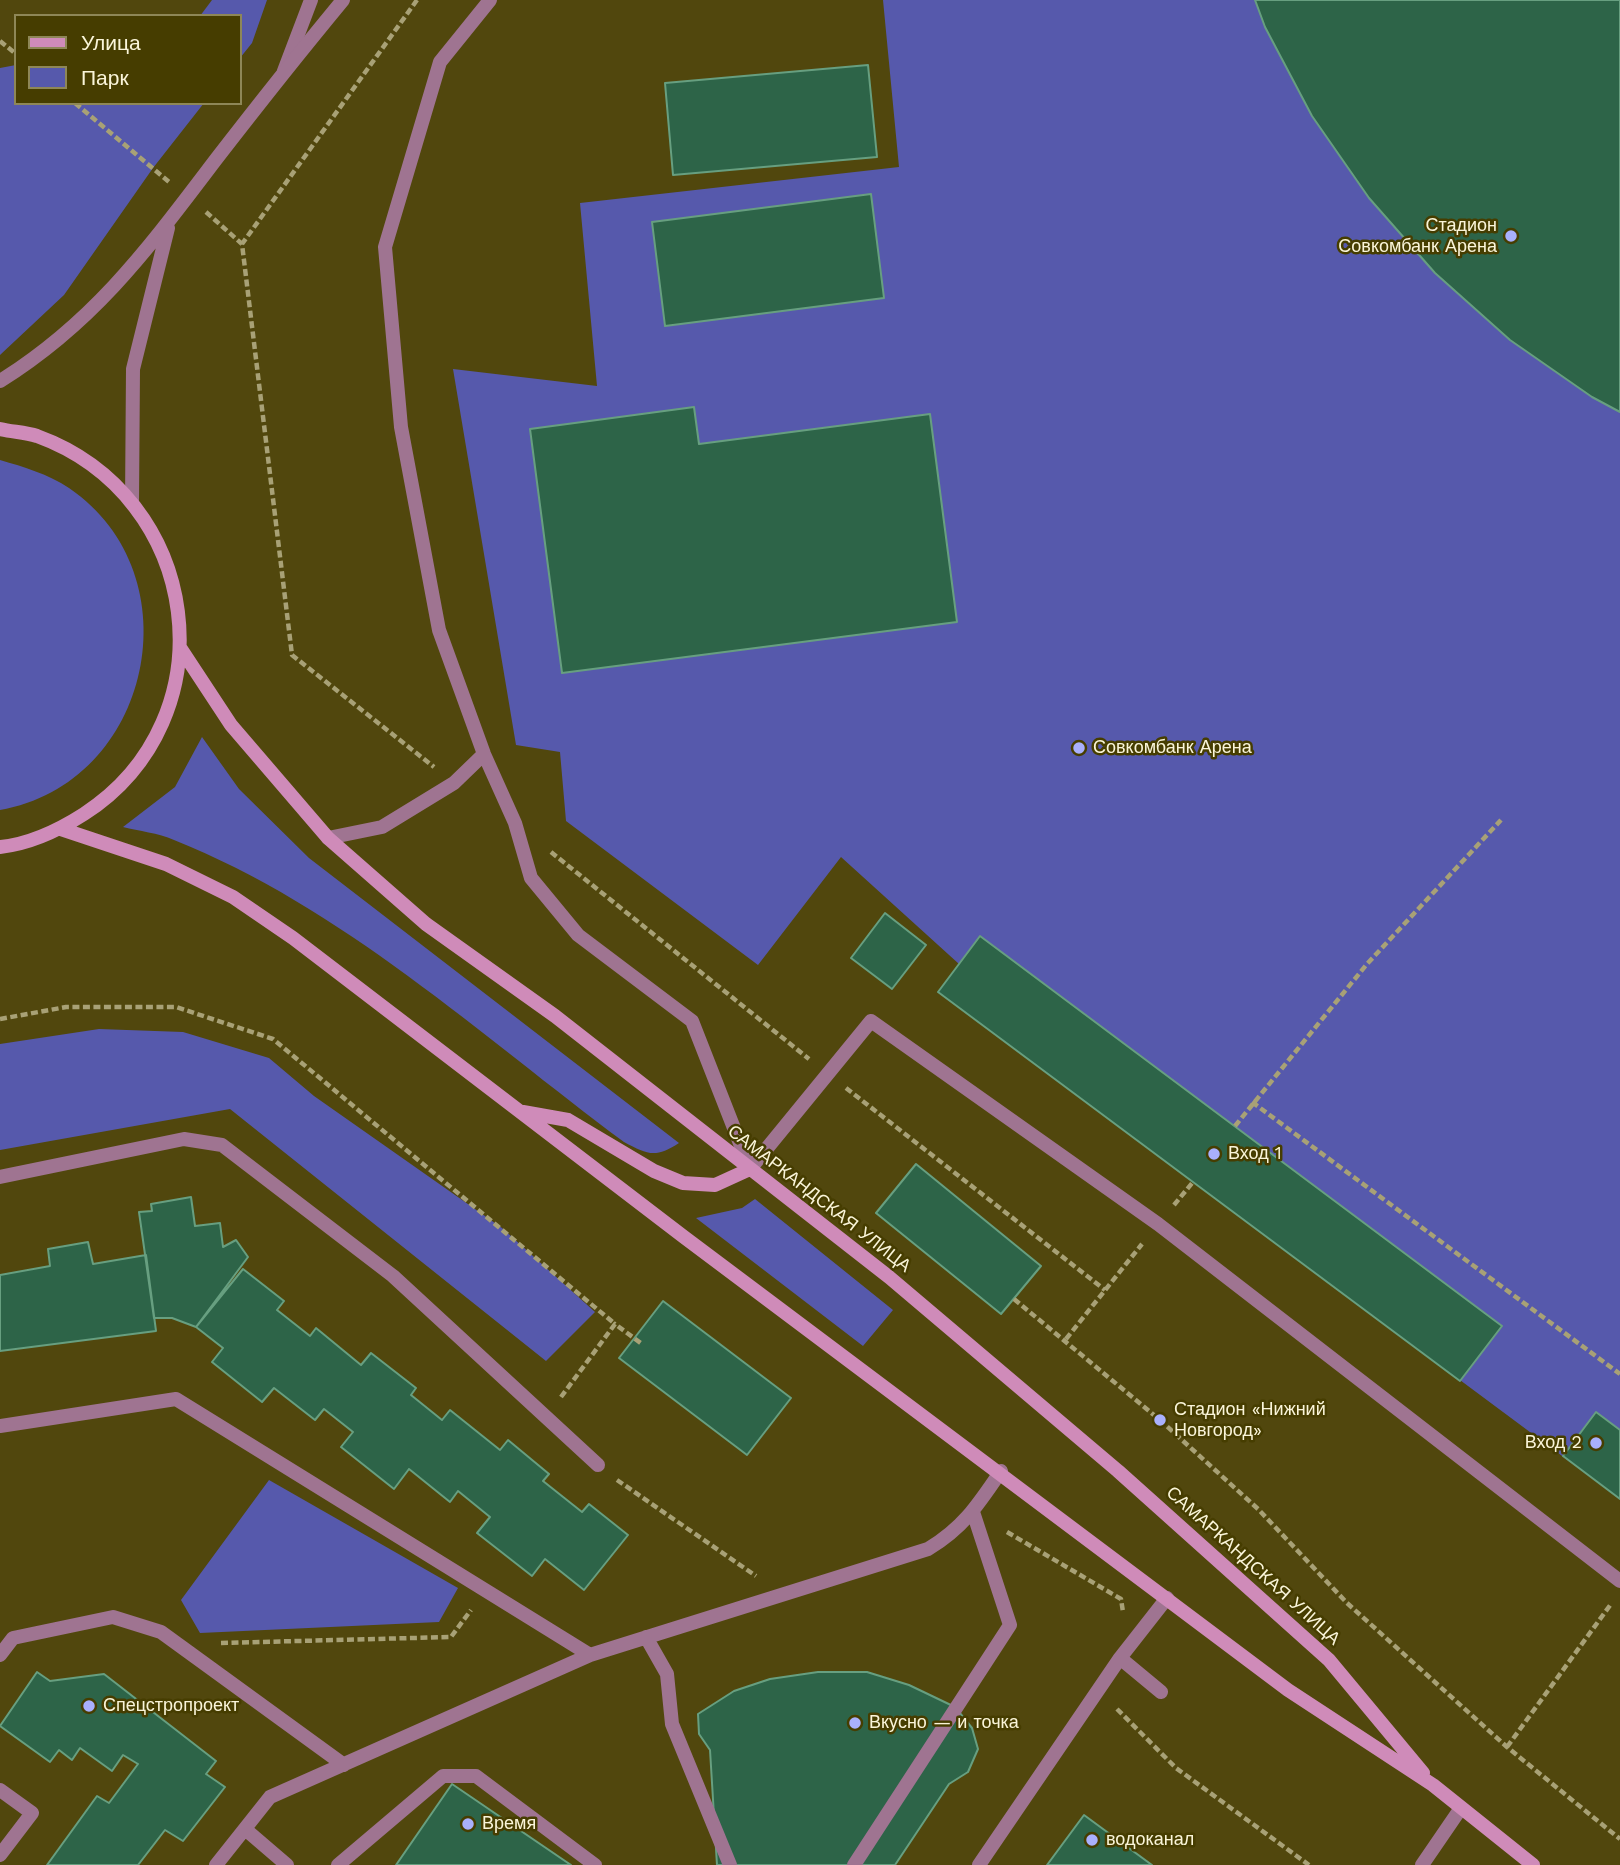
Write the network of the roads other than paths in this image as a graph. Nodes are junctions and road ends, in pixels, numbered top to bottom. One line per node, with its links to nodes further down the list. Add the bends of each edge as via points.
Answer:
1 (311, 0): 4 (street)
2 (343, 0): 4 (street)
3 (490, 0): 10 (street, via 440,62 386,247 401,427 436,617)
4 (284, 71): 5 (street)
5 (169, 224): 6 (street, via 98,306 34,360); 8 (street, via 133,369)
6 (0, 381)
7 (0, 429): 8 (main road, via 36,436 89,462)
8 (132, 502): 9 (main road, via 161,546 178,597)
9 (181, 649): 11 (main road, via 170,705 145,756 108,799); 12 (main road, САМАРКАНДСКАЯ УЛИЦА, via 231,725)
10 (484, 754): 12 (street, via 454,783 382,827); 15 (street, via 515,823 531,878 578,935 692,1021)
11 (61, 829): 13 (main road); 14 (main road, САМАРКАНДСКАЯ УЛИЦА, via 166,864 233,897)
12 (328, 838): 15 (main road, САМАРКАНДСКАЯ УЛИЦА, via 426,924 555,1016)
13 (0, 847)
14 (522, 1112): 15 (main road, via 568,1119 654,1171 683,1183 715,1185); 19 (main road, САМАРКАНДСКАЯ УЛИЦА)
15 (750, 1169): 21 (street, via 871,1021 1158,1224); 29 (main road, САМАРКАНДСКАЯ УЛИЦА, via 1014,1382 1329,1660)
16 (0, 1177): 18 (street, via 184,1139 222,1145 393,1276)
17 (0, 1426): 25 (street, via 176,1399)
18 (598, 1465)
19 (1001, 1471): 20 (street); 22 (main road, САМАРКАНДСКАЯ УЛИЦА)
20 (973, 1512): 23 (street, via 953,1534 928,1549); 39 (street, via 1010,1625)
21 (1620, 1581)
22 (1167, 1598): 26 (street); 29 (main road, САМАРКАНДСКАЯ УЛИЦА, via 1288,1690)
23 (646, 1637): 25 (street); 38 (street, via 667,1674 672,1724)
24 (0, 1655): 28 (street, via 13,1638 113,1617 161,1632)
25 (590, 1655): 28 (street)
26 (1120, 1658): 27 (street); 40 (street)
27 (1161, 1692)
28 (344, 1765): 32 (street, via 270,1797)
29 (1433, 1785): 31 (main road, САМАРКАНДСКАЯ УЛИЦА)
30 (0, 1790): 33 (street, via 32,1813)
31 (1461, 1808): 41 (street); 42 (main road, САМАРКАНДСКАЯ УЛИЦА)
32 (245, 1829): 34 (street); 35 (street)
33 (0, 1855)
34 (216, 1865)
35 (287, 1865)
36 (338, 1865): 37 (street, via 443,1776 476,1776)
37 (595, 1865)
38 (730, 1865)
39 (854, 1865)
40 (979, 1865)
41 (1422, 1865)
42 (1533, 1865)

